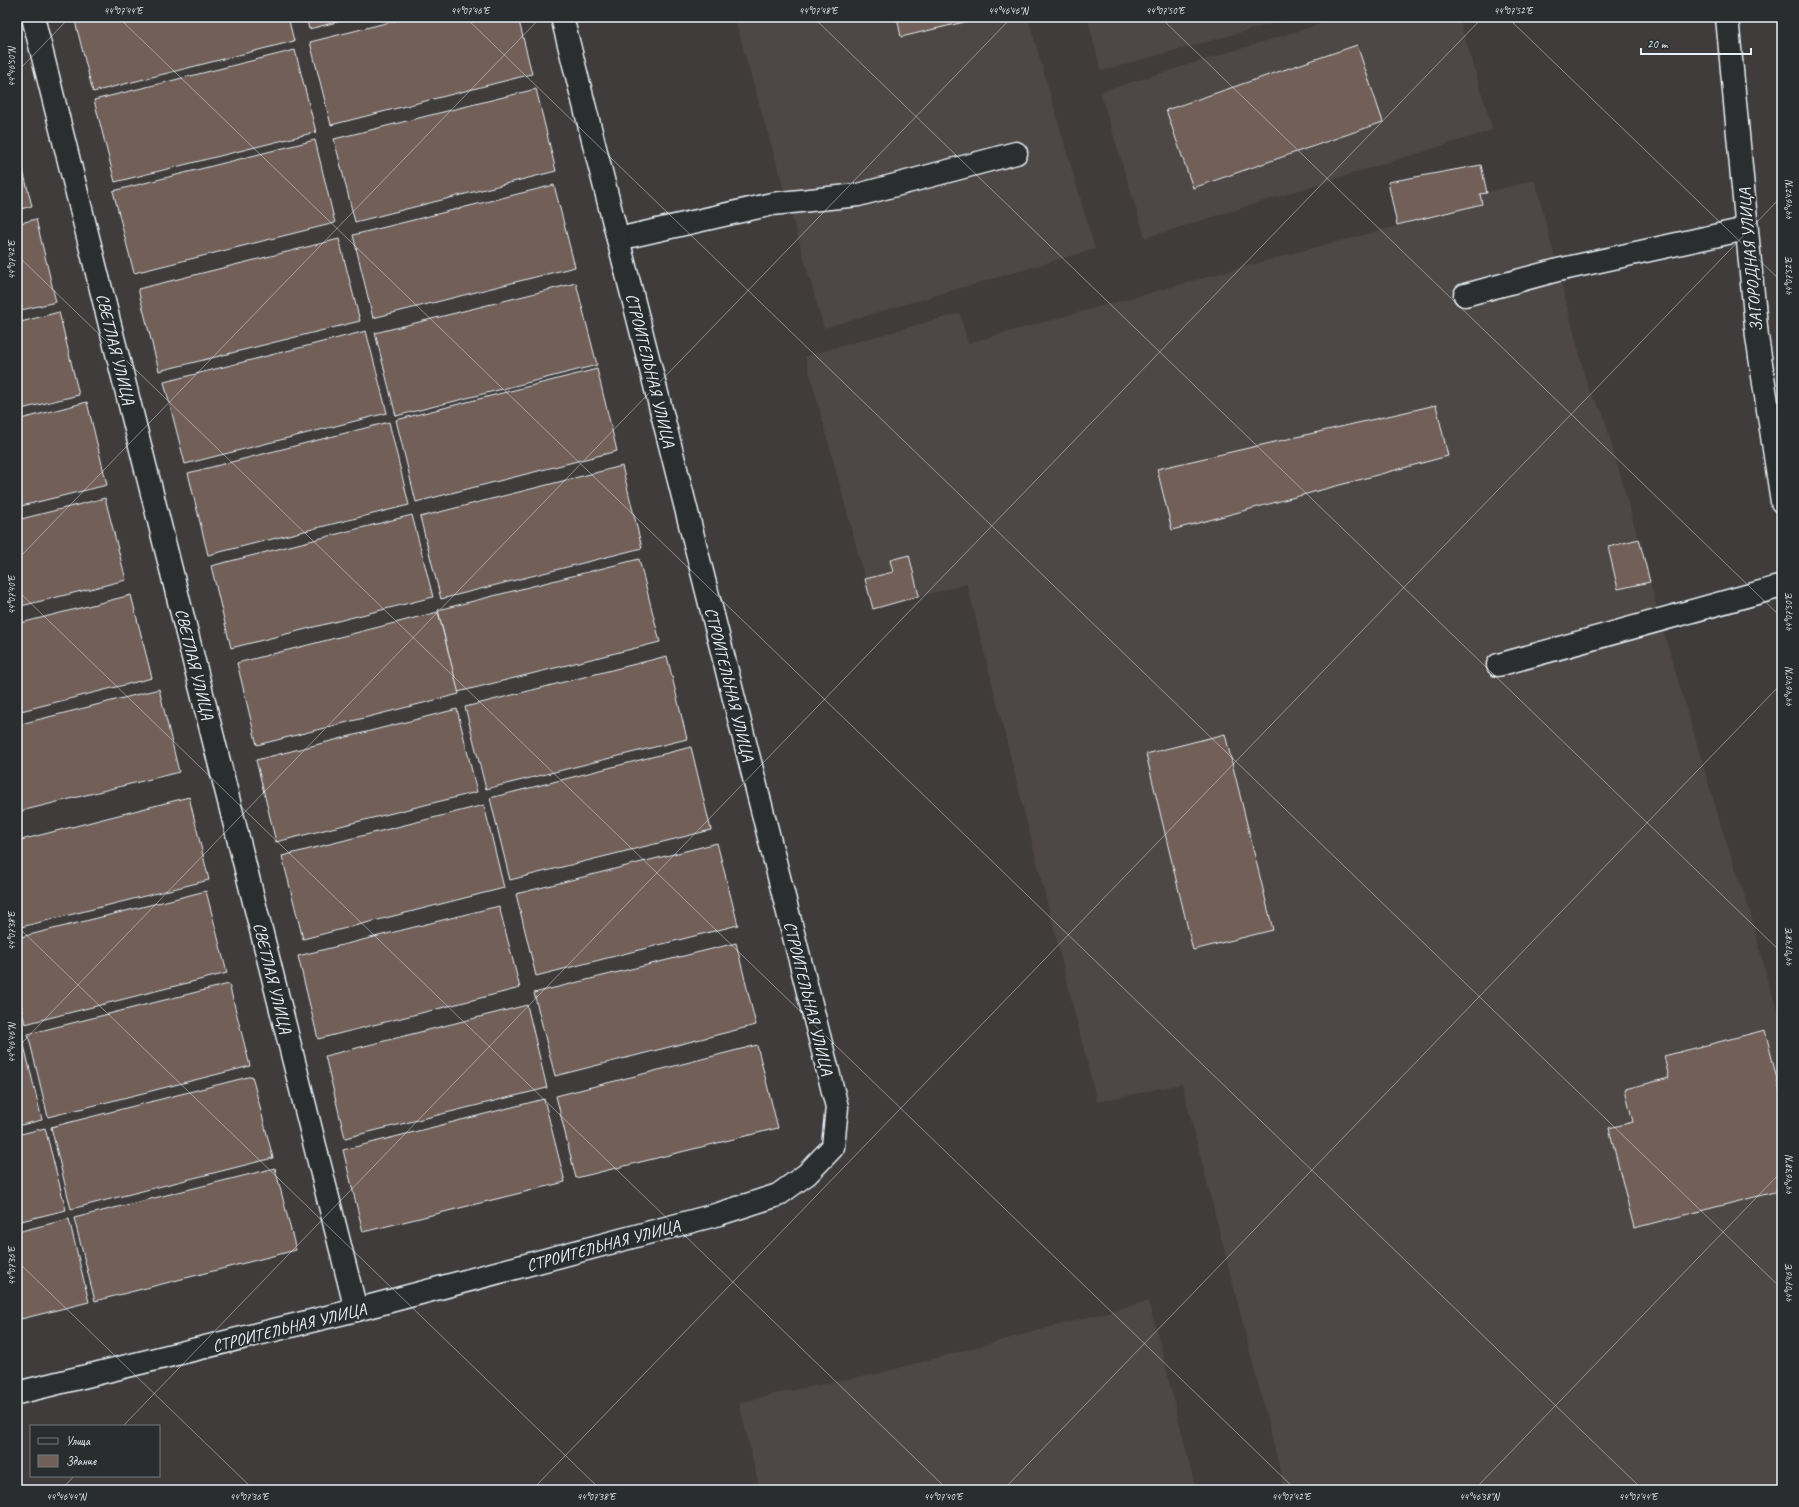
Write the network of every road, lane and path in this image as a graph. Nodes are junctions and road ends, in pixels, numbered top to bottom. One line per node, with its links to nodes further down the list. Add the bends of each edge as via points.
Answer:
1 (33, 17): 11 (street, СВЕТЛАЯ УЛИЦА)
2 (562, 17): 6 (street, СТРОИТЕЛЬНАЯ УЛИЦА)
3 (1727, 17): 5 (street, ЗАГОРОДНАЯ УЛИЦА)
4 (1016, 153): 6 (street, via 858,195 772,204)
5 (1746, 229): 7 (street, via 1558,270); 8 (street, ЗАГОРОДНАЯ УЛИЦА, via 1757,337)
6 (618, 239): 11 (street, СТРОИТЕЛЬНАЯ УЛИЦА, via 837,1107 833,1147 807,1174 778,1195 719,1214)
7 (1465, 295)
8 (1782, 502)
9 (1782, 586): 10 (street)
10 (1498, 665)
11 (356, 1310): 12 (street, СТРОИТЕЛЬНАЯ УЛИЦА)
12 (17, 1393)

